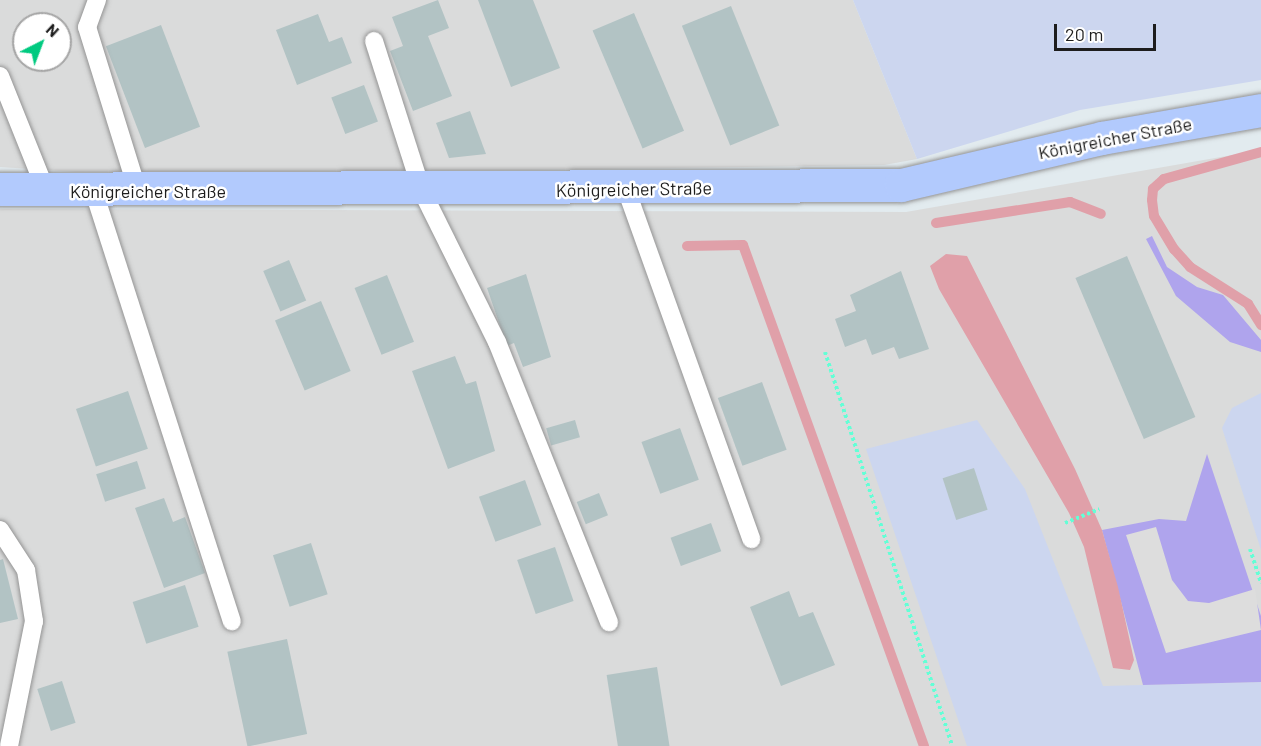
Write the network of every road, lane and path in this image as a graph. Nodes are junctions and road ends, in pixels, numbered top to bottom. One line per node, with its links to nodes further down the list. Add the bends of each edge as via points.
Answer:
1 (97, 0): 10 (lane, via 87,27)
2 (374, 40): 8 (lane)
3 (0, 76): 7 (lane)
4 (1261, 110): 6 (street, Königreicher Straße, via 1102,138 901,184)
5 (0, 189): 7 (street, Königreicher Straße)
6 (626, 189): 8 (street, Königreicher Straße); 15 (lane)
7 (45, 191): 9 (street, Königreicher Straße)
8 (422, 191): 10 (street, Königreicher Straße); 19 (lane, via 497,342)
9 (94, 192): 10 (street, Königreicher Straße); 18 (lane)
10 (138, 192)
11 (825, 352): 21 (path)
12 (1099, 509): 13 (path)
13 (1065, 523)
14 (0, 530): 20 (lane, via 26,570 34,621)
15 (751, 539)
16 (1250, 549): 17 (path)
17 (1261, 582)
18 (232, 621)
19 (609, 622)
20 (9, 746)
21 (952, 746)

